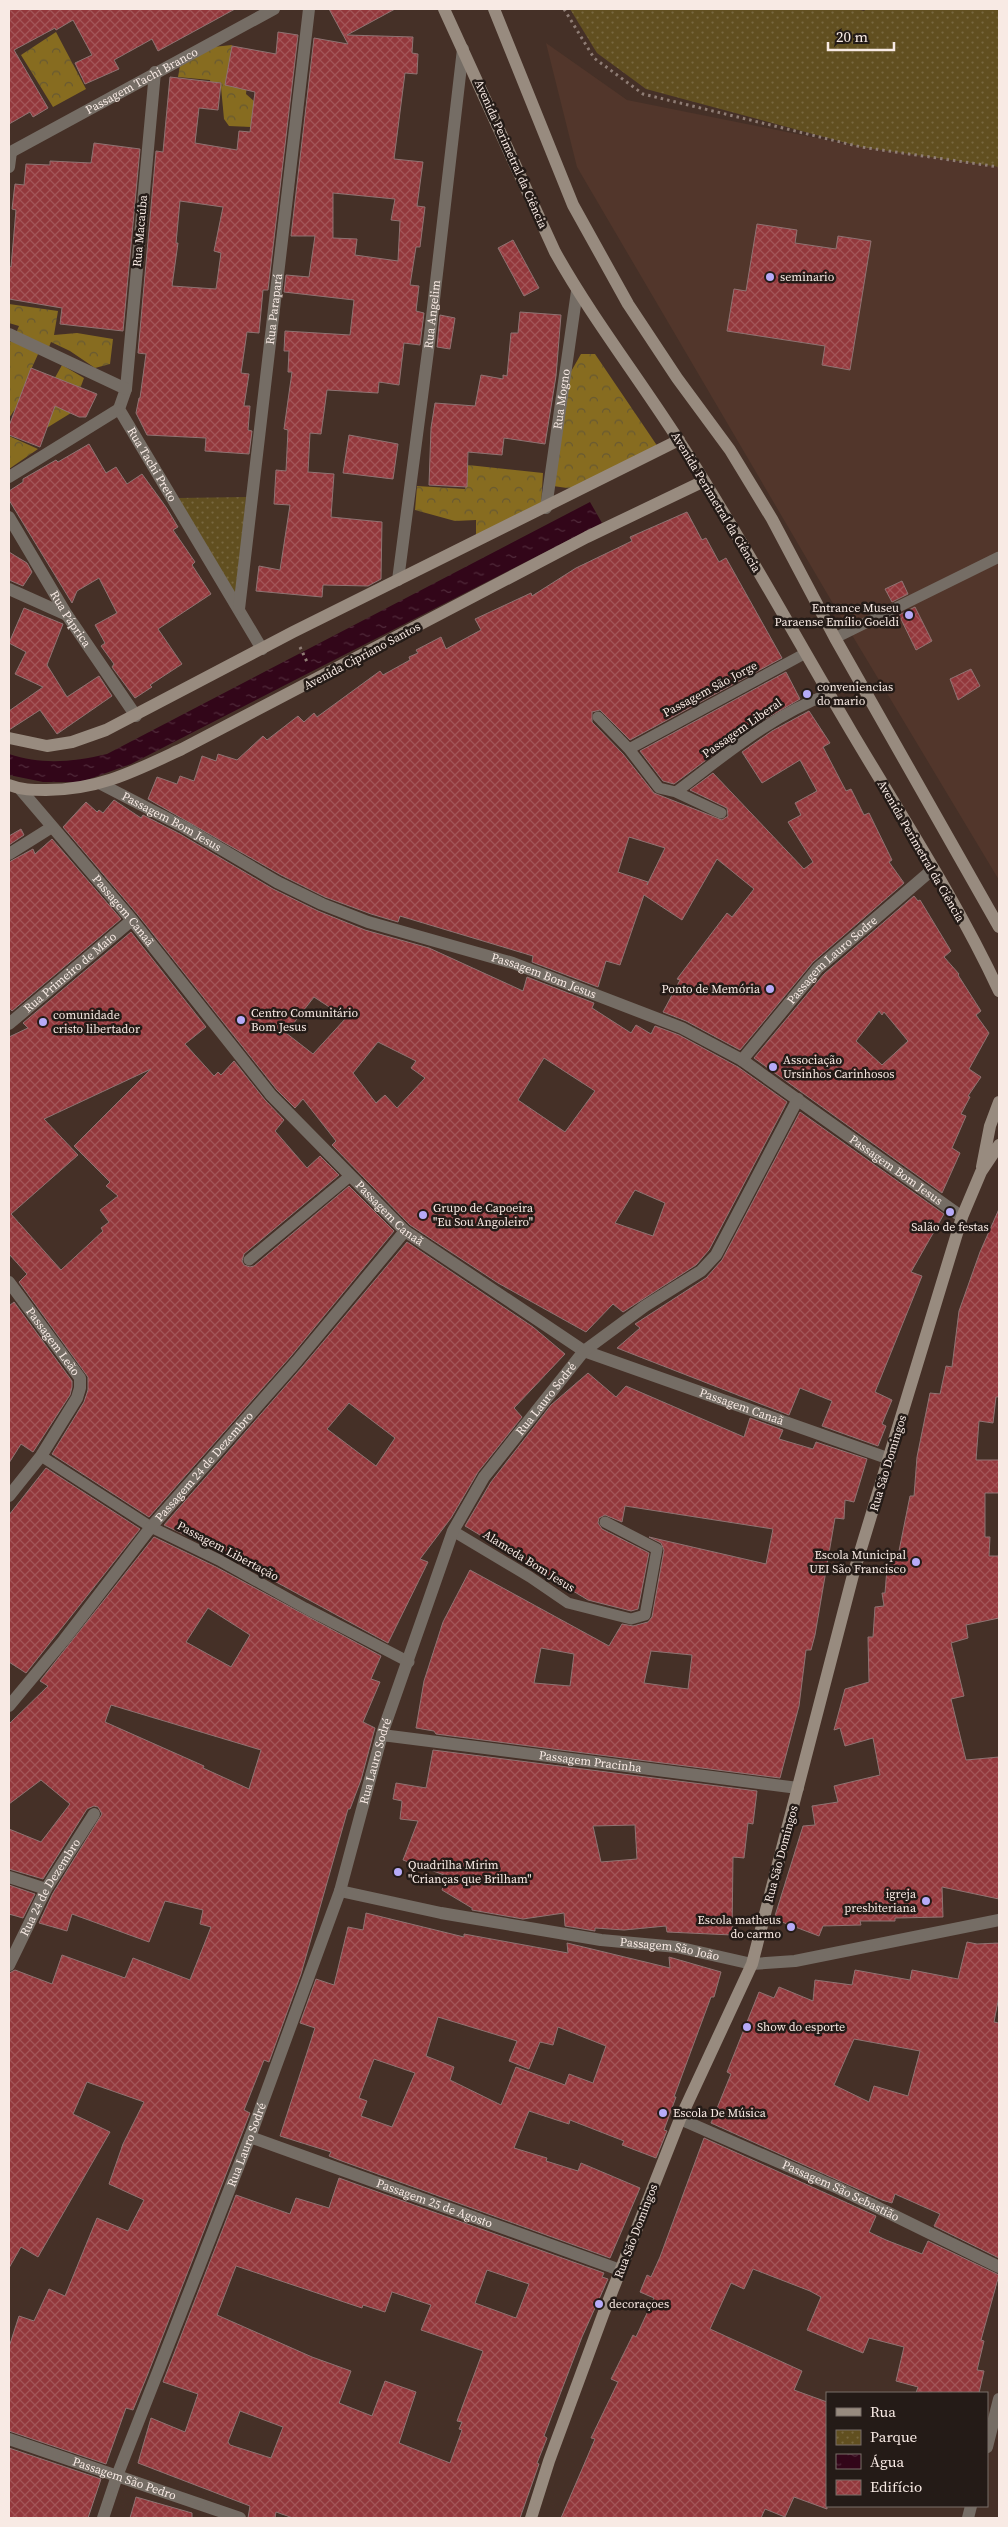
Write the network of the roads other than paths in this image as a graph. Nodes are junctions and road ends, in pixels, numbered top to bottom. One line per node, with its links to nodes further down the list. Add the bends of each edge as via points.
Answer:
1 (274, 9): 6 (street, Passagem Tachi Branco)
2 (309, 9): 21 (street, Rua Parapará)
3 (444, 9): 5 (street, Avenida Perimetral da Ciência)
4 (494, 9): 23 (street, via 573,205 628,304 753,488)
5 (463, 50): 9 (street, Avenida Perimetral da Ciência, via 555,252); 19 (street, Rua Angelim)
6 (155, 72): 7 (street, Passagem Tachi Branco); 11 (street, Rua Macaúba)
7 (10, 152): 8 (street)
8 (9, 167)
9 (577, 291): 13 (street, Avenida Perimetral da Ciência); 16 (street, Rua Mogno)
10 (9, 334): 11 (street)
11 (126, 389): 12 (street)
12 (119, 409): 14 (street); 21 (street, Rua Tachi Preto)
13 (679, 440): 15 (street, Avenida Perimetral da Ciência); 16 (street)
14 (9, 477)
15 (704, 481): 25 (street, Avenida Perimetral da Ciência); 31 (street, Avenida Cipriano Santos, via 587,537 182,749)
16 (546, 508): 19 (street)
17 (9, 518): 22 (street, Rua Páprica)
18 (999, 557): 23 (lane)
19 (398, 580): 24 (street)
20 (9, 589): 22 (street)
21 (239, 609): 24 (street, Rua Tachi Preto)
22 (68, 615): 27 (street, Rua Páprica)
23 (835, 638): 40 (street)
24 (262, 649): 27 (street)
25 (804, 654): 26 (street, Avenida Perimetral da Ciência); 30 (lane, Passagem São Jorge)
26 (829, 694): 34 (lane, Passagem Liberal, via 804,703 751,736); 38 (street, Avenida Perimetral da Ciência)
27 (136, 716): 29 (street, via 72,742 47,746)
28 (598, 717): 30 (lane)
29 (9, 738)
30 (629, 749): 34 (lane, via 659,788)
31 (101, 784): 33 (street, Avenida Cipriano Santos, via 63,790); 43 (street, Passagem Bom Jesus, via 184,826 277,882 322,904 368,922 513,963 682,1028)
32 (9, 785): 33 (street, Avenida Cipriano Santos)
33 (21, 790): 36 (street, Passagem Canaã)
34 (676, 792): 35 (lane)
35 (721, 813)
36 (52, 827): 37 (street); 39 (street, Passagem Canaã)
37 (9, 854)
38 (933, 869): 41 (street, Avenida Perimetral da Ciência, via 990,969); 43 (street, Passagem Lauro Sodre, via 818,968)
39 (132, 920): 42 (street, Rua Primeiro de Maio); 48 (street, Passagem Canaã, via 270,1095)
40 (999, 927)
41 (999, 991)
42 (9, 1024)
43 (742, 1060): 44 (street, Passagem Bom Jesus)
44 (798, 1099): 49 (street, Passagem Bom Jesus); 53 (street, Rua Lauro Sodré, via 716,1255 700,1271)
45 (999, 1102): 47 (street, Rua São Domingos, via 990,1126)
46 (999, 1145): 47 (street, Rua São Domingos)
47 (981, 1172): 49 (street, Rua São Domingos)
48 (350, 1176): 50 (street, Passagem Canaã); 51 (lane)
49 (962, 1217): 55 (street, Rua São Domingos)
50 (405, 1231): 53 (street, Passagem Canaã); 58 (street, Passagem 24 de Dezembro, via 297,1362)
51 (249, 1260)
52 (9, 1282): 54 (street, Passagem Leão, via 80,1378 77,1398)
53 (584, 1351): 55 (street, Passagem Canaã); 59 (street, Rua Lauro Sodré, via 484,1477)
54 (41, 1456): 56 (street, Passagem Leão); 58 (lane, Passagem Libertação)
55 (890, 1460): 63 (street, Rua São Domingos, via 853,1575)
56 (9, 1496)
57 (605, 1522): 59 (lane, Alameda Bom Jesus, via 657,1549 645,1615 631,1619 568,1603)
58 (151, 1527): 60 (lane, Passagem Libertação); 61 (street, Passagem 24 de Dezembro)
59 (453, 1531): 60 (street, Rua Lauro Sodré)
60 (409, 1662): 62 (street, Rua Lauro Sodré)
61 (9, 1706)
62 (382, 1735): 63 (street, Passagem Pracinha); 67 (street, Rua Lauro Sodré)
63 (798, 1788): 69 (street, Rua São Domingos)
64 (94, 1814): 66 (street, Rua 24 de Dezembro)
65 (9, 1877): 66 (street)
66 (46, 1889): 70 (street, Rua 24 de Dezembro)
67 (340, 1891): 69 (street, Passagem São João, via 450,1915 601,1940 677,1947); 72 (street, Rua Lauro Sodré)
68 (999, 1920): 69 (street, Passagem São João, via 795,1961)
69 (752, 1964): 71 (street, Rua São Domingos)
70 (9, 1965)
71 (680, 2119): 73 (street, Passagem São Sebastião, via 838,2188); 74 (street, Rua São Domingos)
72 (250, 2137): 74 (street, Passagem 25 de Agosto); 78 (street, Rua Lauro Sodré)
73 (999, 2267)
74 (620, 2270): 81 (street, Rua São Domingos)
75 (999, 2400): 77 (street)
76 (9, 2439): 78 (street, Passagem São Pedro)
77 (988, 2443)
78 (118, 2476): 79 (street, Rua Lauro Sodré); 80 (street, Passagem São Pedro)
79 (104, 2518)
80 (240, 2518)
81 (531, 2518)

